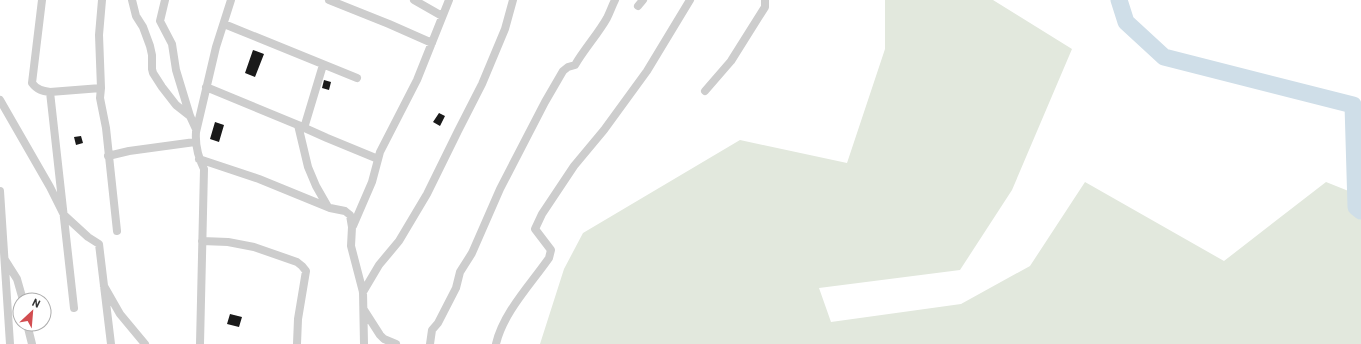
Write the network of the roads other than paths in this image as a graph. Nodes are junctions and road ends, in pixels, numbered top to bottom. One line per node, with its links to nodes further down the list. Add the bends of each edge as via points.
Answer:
1 (42, 0): 21 (street, via 32,83 40,90)
2 (102, 0): 19 (street, via 99,35)
3 (132, 0): 23 (street, via 136,16 150,46 152,69 156,79 176,104)
4 (165, 0): 23 (street, via 160,21 172,44 176,70)
5 (231, 0): 14 (street)
6 (329, 0): 15 (street)
7 (414, 0): 13 (street)
8 (449, 0): 13 (street)
9 (513, 0): 39 (street, via 505,29 482,84 427,194 399,242 379,265)
10 (615, 0): 51 (street, via 608,17 575,65 568,67 564,72 545,102 500,189 472,253 460,272 456,288 432,330)
11 (690, 0): 52 (street, via 647,71 574,166 542,214 535,229 551,250 549,258 508,315)
12 (766, 1): 20 (street, via 736,54)
13 (442, 16): 15 (street)
14 (224, 24): 16 (street); 18 (street)
15 (432, 43): 29 (street, via 417,80)
16 (323, 64): 17 (street); 24 (street)
17 (356, 78)
18 (206, 87): 24 (street); 25 (street)
19 (102, 88): 21 (street); 27 (street, via 100,98)
20 (705, 91)
21 (50, 92): 32 (street)
22 (0, 100): 32 (street)
23 (190, 116): 25 (street)
24 (301, 126): 29 (street); 31 (street, via 308,167)
25 (196, 129): 26 (street)
26 (195, 142): 27 (street); 28 (street)
27 (108, 156): 34 (street)
28 (199, 158): 31 (street); 35 (street, via 204,169)
29 (378, 158): 33 (street, via 372,182)
30 (0, 192): 36 (street)
31 (328, 207): 33 (street, via 347,212)
32 (64, 215): 37 (street, via 99,244); 40 (street)
33 (352, 227): 39 (street, via 350,246)
34 (116, 231)
35 (202, 241): 47 (street); 48 (street, via 254,247 302,266 306,271)
36 (5, 260): 38 (street, via 17,279); 43 (street)
37 (104, 285): 45 (street); 46 (street, via 120,314)
38 (21, 292)
39 (363, 292): 41 (street)
40 (74, 308)
41 (364, 310): 49 (street); 50 (street, via 380,335)
42 (29, 332): 44 (street)
43 (10, 344)
44 (32, 344)
45 (111, 344)
46 (145, 344)
47 (200, 344)
48 (296, 344)
49 (364, 344)
50 (396, 344)
51 (430, 344)
52 (496, 344)

